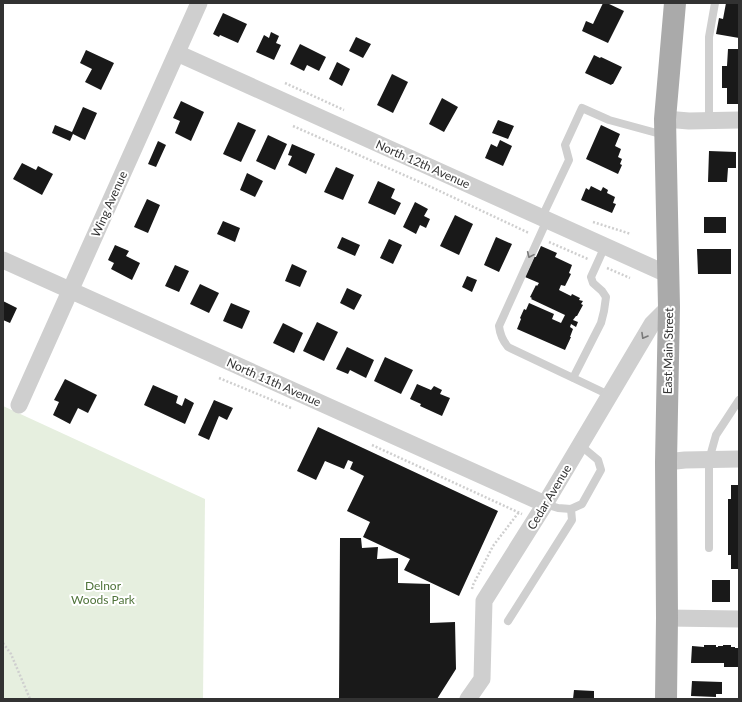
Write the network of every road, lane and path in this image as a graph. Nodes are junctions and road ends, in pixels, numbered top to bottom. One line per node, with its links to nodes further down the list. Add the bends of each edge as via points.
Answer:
1 (199, 3): 4 (street, Wing Avenue)
2 (675, 3): 8 (main road, East Main Street)
3 (715, 3): 5 (lane, via 709,37)
4 (177, 54): 9 (street, North 12th Avenue); 16 (street, Wing Avenue)
5 (709, 120): 6 (street); 8 (street, via 689,121)
6 (739, 120)
7 (293, 126): 10 (path)
8 (665, 127): 9 (lane, via 610,120 582,108 565,145 569,160); 14 (main road, East Main Street)
9 (544, 218): 10 (lane); 11 (street, North 12th Avenue)
10 (538, 237): 13 (path); 19 (lane, one-way to 19, via 499,326 500,332 508,347)
11 (605, 246): 13 (lane); 14 (street, North 12th Avenue)
12 (3, 260): 16 (street, North 11th Avenue)
13 (597, 264): 15 (path); 19 (lane, via 591,277 606,297 604,311 601,323)
14 (669, 275): 17 (main road, East Main Street)
15 (630, 278)
16 (70, 290): 22 (street, Wing Avenue); 29 (street, North 11th Avenue)
17 (669, 307): 20 (street, Cedar Avenue, one-way to 20, via 652,324); 28 (main road, East Main Street)
18 (219, 378): 23 (path)
19 (573, 378): 20 (lane)
20 (609, 395): 25 (street, Cedar Avenue)
21 (739, 400): 27 (lane, via 716,435)
22 (19, 405)
23 (297, 411)
24 (366, 442): 31 (path)
25 (580, 445): 29 (street, Cedar Avenue); 30 (lane, via 598,460 601,470 582,504)
26 (739, 459): 27 (street)
27 (709, 460): 28 (street); 32 (lane)
28 (666, 462): 33 (main road, East Main Street)
29 (545, 504): 30 (lane); 31 (street, Cedar Avenue)
30 (572, 509): 35 (lane, via 572,520)
31 (534, 521): 38 (street, Cedar Avenue, via 484,601 482,679)
32 (709, 548)
33 (667, 618): 34 (street); 39 (main road, East Main Street)
34 (739, 619)
35 (508, 621)
36 (3, 643): 37 (path, via 11,654)
37 (30, 699)
38 (468, 699)
39 (666, 699)

